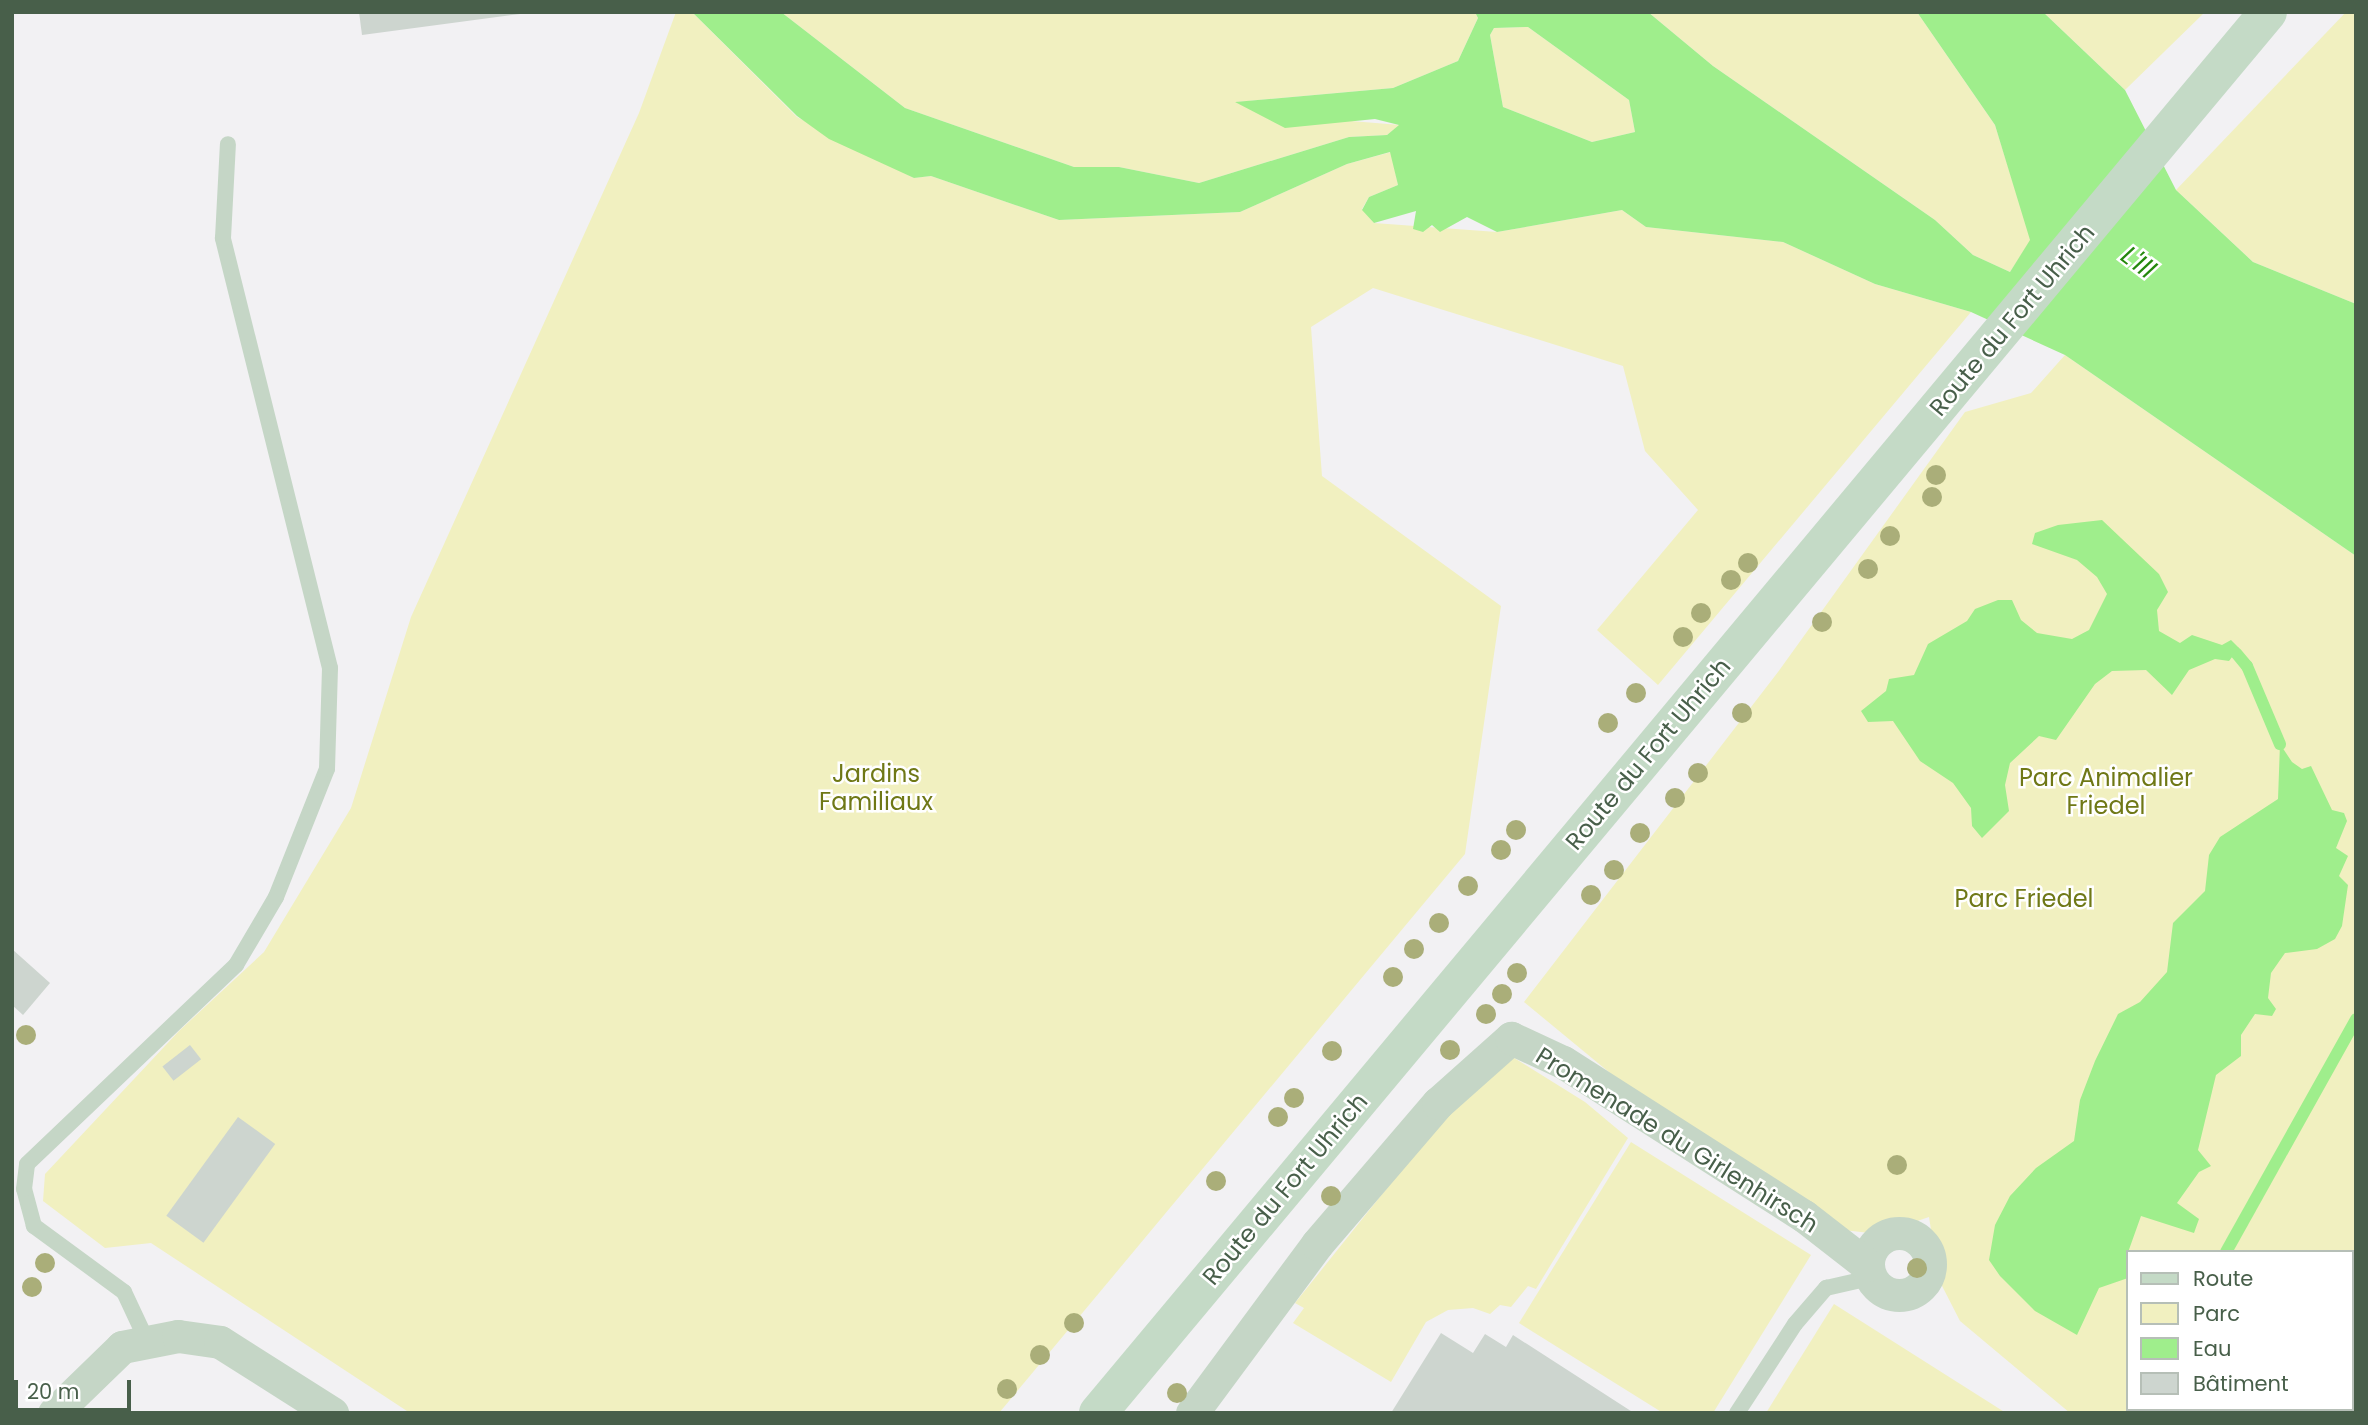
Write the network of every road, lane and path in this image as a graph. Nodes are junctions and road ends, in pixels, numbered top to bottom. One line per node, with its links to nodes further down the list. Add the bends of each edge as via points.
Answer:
1 (2268, 12): 3 (main road, Route du Fort Uhrich)
2 (2284, 12): 3 (main road, Route du Fort Uhrich)
3 (2201, 97): 9 (main road, Route du Fort Uhrich)
4 (228, 145): 6 (lane, via 223,238 330,668 327,769 276,897 236,965 27,1164 24,1189 34,1226 124,1292)
5 (1869, 1271): 10 (street, Promenade du Girlenhirsch, via 1804,1216 1563,1062 1511,1038 1438,1103 1317,1244); 11 (lane, via 1826,1288 1795,1324)
6 (146, 1339): 7 (street, via 104,1360); 8 (street, via 178,1336 220,1342)
7 (54, 1413)
8 (332, 1413)
9 (1098, 1413)
10 (1192, 1413)
11 (1737, 1413)

